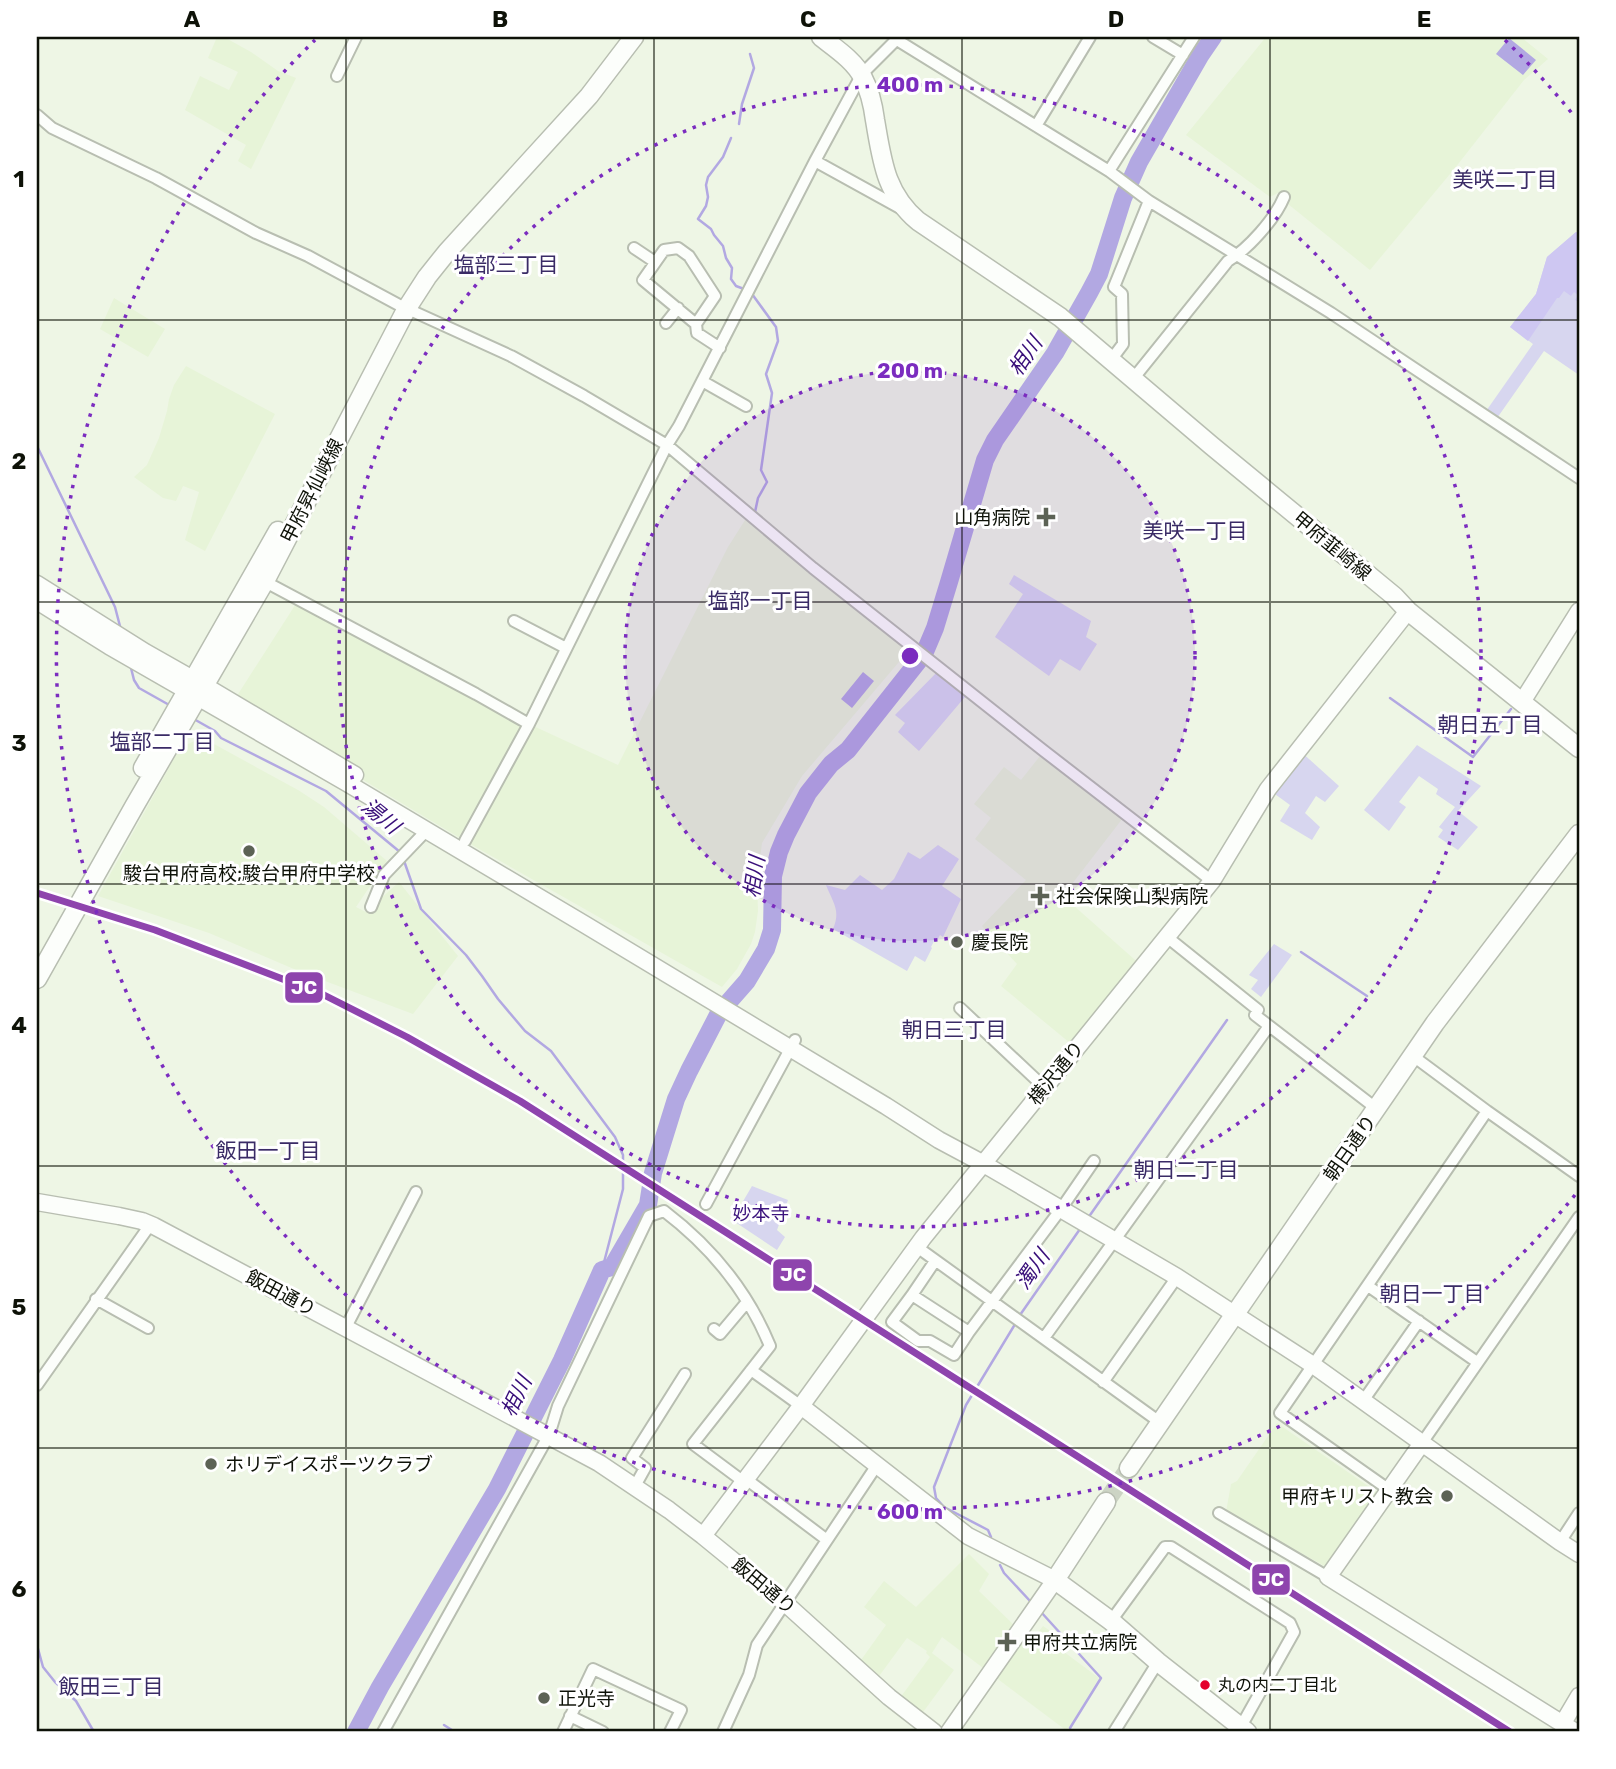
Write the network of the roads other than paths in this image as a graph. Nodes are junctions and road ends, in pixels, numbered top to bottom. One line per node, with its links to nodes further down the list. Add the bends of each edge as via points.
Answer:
1 (356, 37): 11 (street)
2 (622, 37): 22 (main road, 甲府昇仙峡線, via 553,122 439,247)
3 (634, 37): 22 (main road, 甲府昇仙峡線, via 589,96)
4 (821, 37): 10 (main road)
5 (1090, 37): 13 (street)
6 (1153, 37): 9 (street)
7 (1194, 37): 9 (street)
8 (893, 39): 10 (street); 13 (street)
9 (1183, 55): 15 (street)
10 (862, 75): 14 (street); 18 (main road, via 869,89 887,178)
11 (337, 76)
12 (37, 114): 22 (street, via 52,128)
13 (1036, 126): 15 (street)
14 (815, 162): 18 (street); 26 (street)
15 (1110, 172): 17 (street)
16 (1284, 197): 20 (street, via 1280,208)
17 (1148, 201): 20 (street); 27 (street, via 1114,286 1122,294 1123,344)
18 (905, 210): 27 (main road, 甲府韮崎線, via 1060,317)
19 (634, 248): 21 (street)
20 (1238, 255): 28 (street, via 1228,261); 32 (street)
21 (655, 262): 23 (street, via 643,280); 25 (street, via 664,250 678,248 689,256 716,296)
22 (403, 306): 31 (street, via 512,355); 33 (main road, 甲府昇仙峡線)
23 (678, 308): 24 (street); 25 (street)
24 (666, 323)
25 (696, 324): 26 (street, via 696,333)
26 (720, 348): 29 (street)
27 (1111, 360): 28 (main road, 甲府韮崎線)
28 (1133, 379): 36 (main road, 甲府韮崎線)
29 (702, 381): 30 (street); 31 (street)
30 (746, 406)
31 (667, 445): 39 (street); 47 (street, via 813,568)
32 (1579, 478)
33 (259, 578): 40 (main road, 甲府昇仙峡線); 42 (street)
34 (37, 584): 40 (street, via 133,645)
35 (37, 601): 40 (street, via 139,663)
36 (1408, 611): 41 (main road, 甲府韮崎線); 47 (street, 横沢通り, via 1268,789)
37 (1579, 611): 41 (street)
38 (514, 621): 39 (street)
39 (566, 648): 42 (street)
40 (189, 700): 44 (street); 46 (street); 50 (main road, 甲府昇仙峡線); 51 (main road, 甲府昇仙峡線)
41 (1522, 702): 43 (main road, 甲府韮崎線)
42 (529, 724): 46 (street)
43 (1579, 748)
44 (427, 830): 48 (street, via 384,876); 52 (street)
45 (1579, 834): 56 (main road, 朝日通り)
46 (465, 841): 52 (street)
47 (1212, 881): 49 (street, 横沢通り)
48 (371, 907)
49 (1167, 937): 54 (street, via 1258,1010 1255,1015); 57 (street, 横沢通り)
50 (37, 957)
51 (37, 979)
52 (715, 997): 55 (street)
53 (960, 1008): 57 (street)
54 (1269, 1026): 58 (street); 69 (street)
55 (793, 1044): 61 (street); 65 (street)
56 (1413, 1056): 58 (main road, 朝日通り); 59 (street)
57 (1044, 1087): 61 (street, 横沢通り)
58 (1377, 1109): 78 (main road, 朝日通り)
59 (1487, 1111): 62 (street); 73 (street)
60 (1094, 1161): 66 (street)
61 (982, 1163): 66 (street); 70 (street, 横沢通り)
62 (1579, 1176)
63 (416, 1192): 81 (street)
64 (37, 1202): 68 (street, 飯田通り)
65 (706, 1204)
66 (1061, 1209): 69 (street); 76 (street)
67 (1579, 1217): 85 (street)
68 (150, 1224): 75 (street); 81 (street, 飯田通り)
69 (1115, 1240): 72 (street); 84 (street)
70 (917, 1247): 71 (street); 92 (street, 横沢通り)
71 (935, 1261): 74 (street); 76 (street)
72 (1177, 1277): 78 (street); 89 (street)
73 (1368, 1286): 79 (street); 86 (street)
74 (912, 1295): 83 (street); 83 (street, via 892,1322 918,1341 930,1341 954,1355)
75 (96, 1300): 80 (street); 90 (street)
76 (993, 1301): 83 (street); 84 (street)
77 (747, 1302): 82 (street, via 720,1334); 87 (street, via 769,1346); 94 (street, via 688,1229 664,1211 649,1216)
78 (1235, 1314): 86 (street); 93 (main road, 朝日通り)
79 (1419, 1321): 85 (street); 91 (street)
80 (148, 1328)
81 (346, 1328): 94 (street, 飯田通り)
82 (714, 1329)
83 (969, 1332)
84 (1044, 1338): 89 (street)
85 (1476, 1362): 95 (street)
86 (1312, 1365): 91 (street); 100 (street, via 1280,1413)
87 (751, 1370): 92 (street); 98 (street, via 693,1444)
88 (685, 1374): 99 (street, via 632,1458 645,1468)
89 (1103, 1382): 93 (street)
90 (37, 1385)
91 (1363, 1401): 95 (street)
92 (800, 1406): 96 (street); 98 (street, 横沢通り)
93 (1161, 1423): 97 (main road, 朝日通り)
94 (547, 1435): 99 (street, 飯田通り); 117 (street)
95 (1422, 1443): 100 (street); 106 (street)
96 (877, 1465): 105 (street); 109 (street, via 978,1542)
97 (1129, 1468)
98 (745, 1480): 104 (street, 横沢通り); 105 (street)
99 (635, 1486): 104 (street, 飯田通り)
100 (1388, 1489): 108 (street)
101 (1106, 1502): 109 (main road)
102 (1219, 1513): 108 (street)
103 (1579, 1513): 106 (street)
104 (703, 1536): 110 (street, 飯田通り)
105 (827, 1540): 110 (street)
106 (1560, 1542): 107 (street)
107 (1579, 1554)
108 (1328, 1577): 115 (street)
109 (1055, 1580): 111 (main road); 123 (street)
110 (785, 1603): 121 (street, via 757,1645); 122 (street, 飯田通り)
111 (1111, 1621): 112 (main road); 116 (street, via 1165,1547 1171,1547 1290,1623 1294,1632)
112 (1158, 1662): 116 (main road); 124 (street)
113 (1579, 1696): 115 (street)
114 (570, 1716): 118 (street); 119 (street); 120 (street, via 593,1669 681,1710)
115 (1568, 1727)
116 (1242, 1731)
117 (383, 1732)
118 (563, 1732)
119 (603, 1732)
120 (670, 1732)
121 (723, 1732)
122 (934, 1732)
123 (949, 1732)
124 (1114, 1732)

